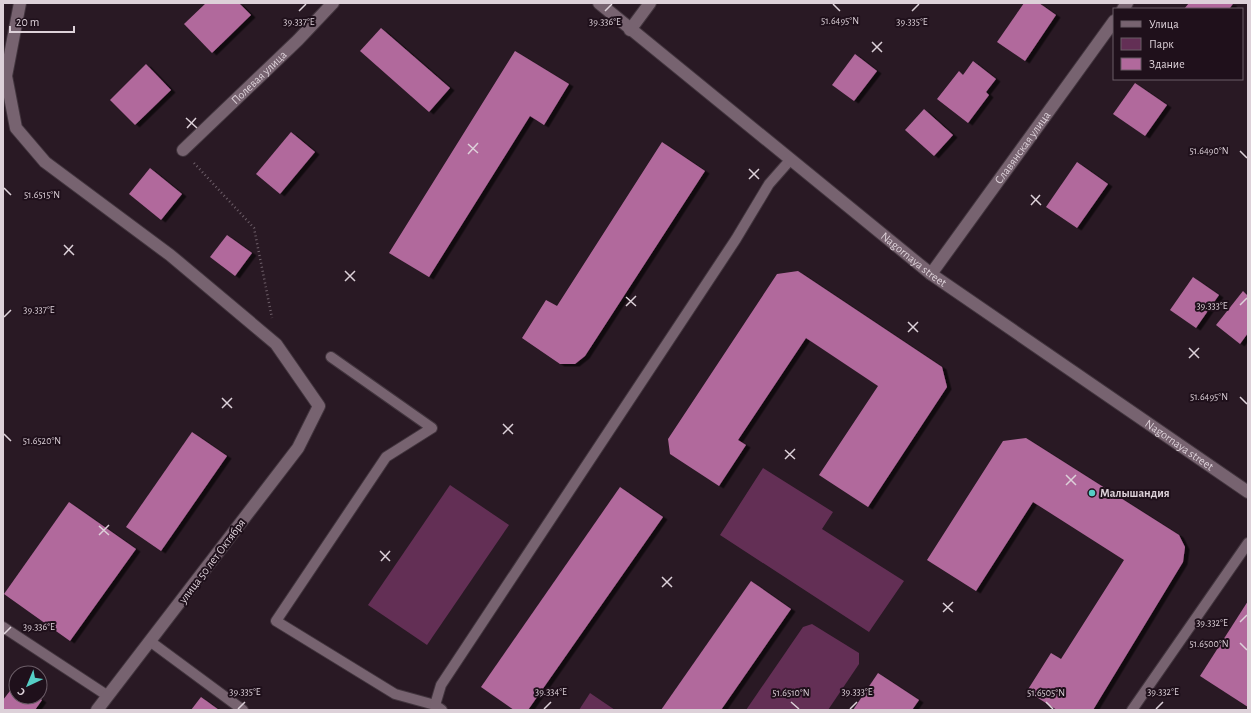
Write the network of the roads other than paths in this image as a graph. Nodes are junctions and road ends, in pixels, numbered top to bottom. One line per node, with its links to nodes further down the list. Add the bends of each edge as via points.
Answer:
1 (20, 3): 7 (street)
2 (333, 3): 8 (street, Полевая улица)
3 (599, 3): 6 (street, Nagornaya street)
4 (650, 3): 6 (street)
5 (1113, 22): 10 (street, Славянская улица)
6 (630, 30): 9 (street, Nagornaya street)
7 (4, 77): 15 (street, улица 50 лет Октября, via 16,128 45,162 170,254 276,344 319,406 298,448)
8 (183, 150)
9 (791, 159): 10 (street, Nagornaya street); 17 (lane, via 769,184 731,246 441,685)
10 (931, 274): 12 (street, Nagornaya street)
11 (331, 357): 17 (lane, via 432,428 386,457 276,620 396,694)
12 (1248, 492)
13 (1248, 543): 20 (lane)
14 (3, 627): 16 (lane)
15 (151, 642): 16 (street, улица 50 лет Октября); 19 (lane)
16 (108, 696): 18 (street, улица 50 лет Октября)
17 (439, 708)
18 (97, 710)
19 (243, 710)
20 (1132, 710)

